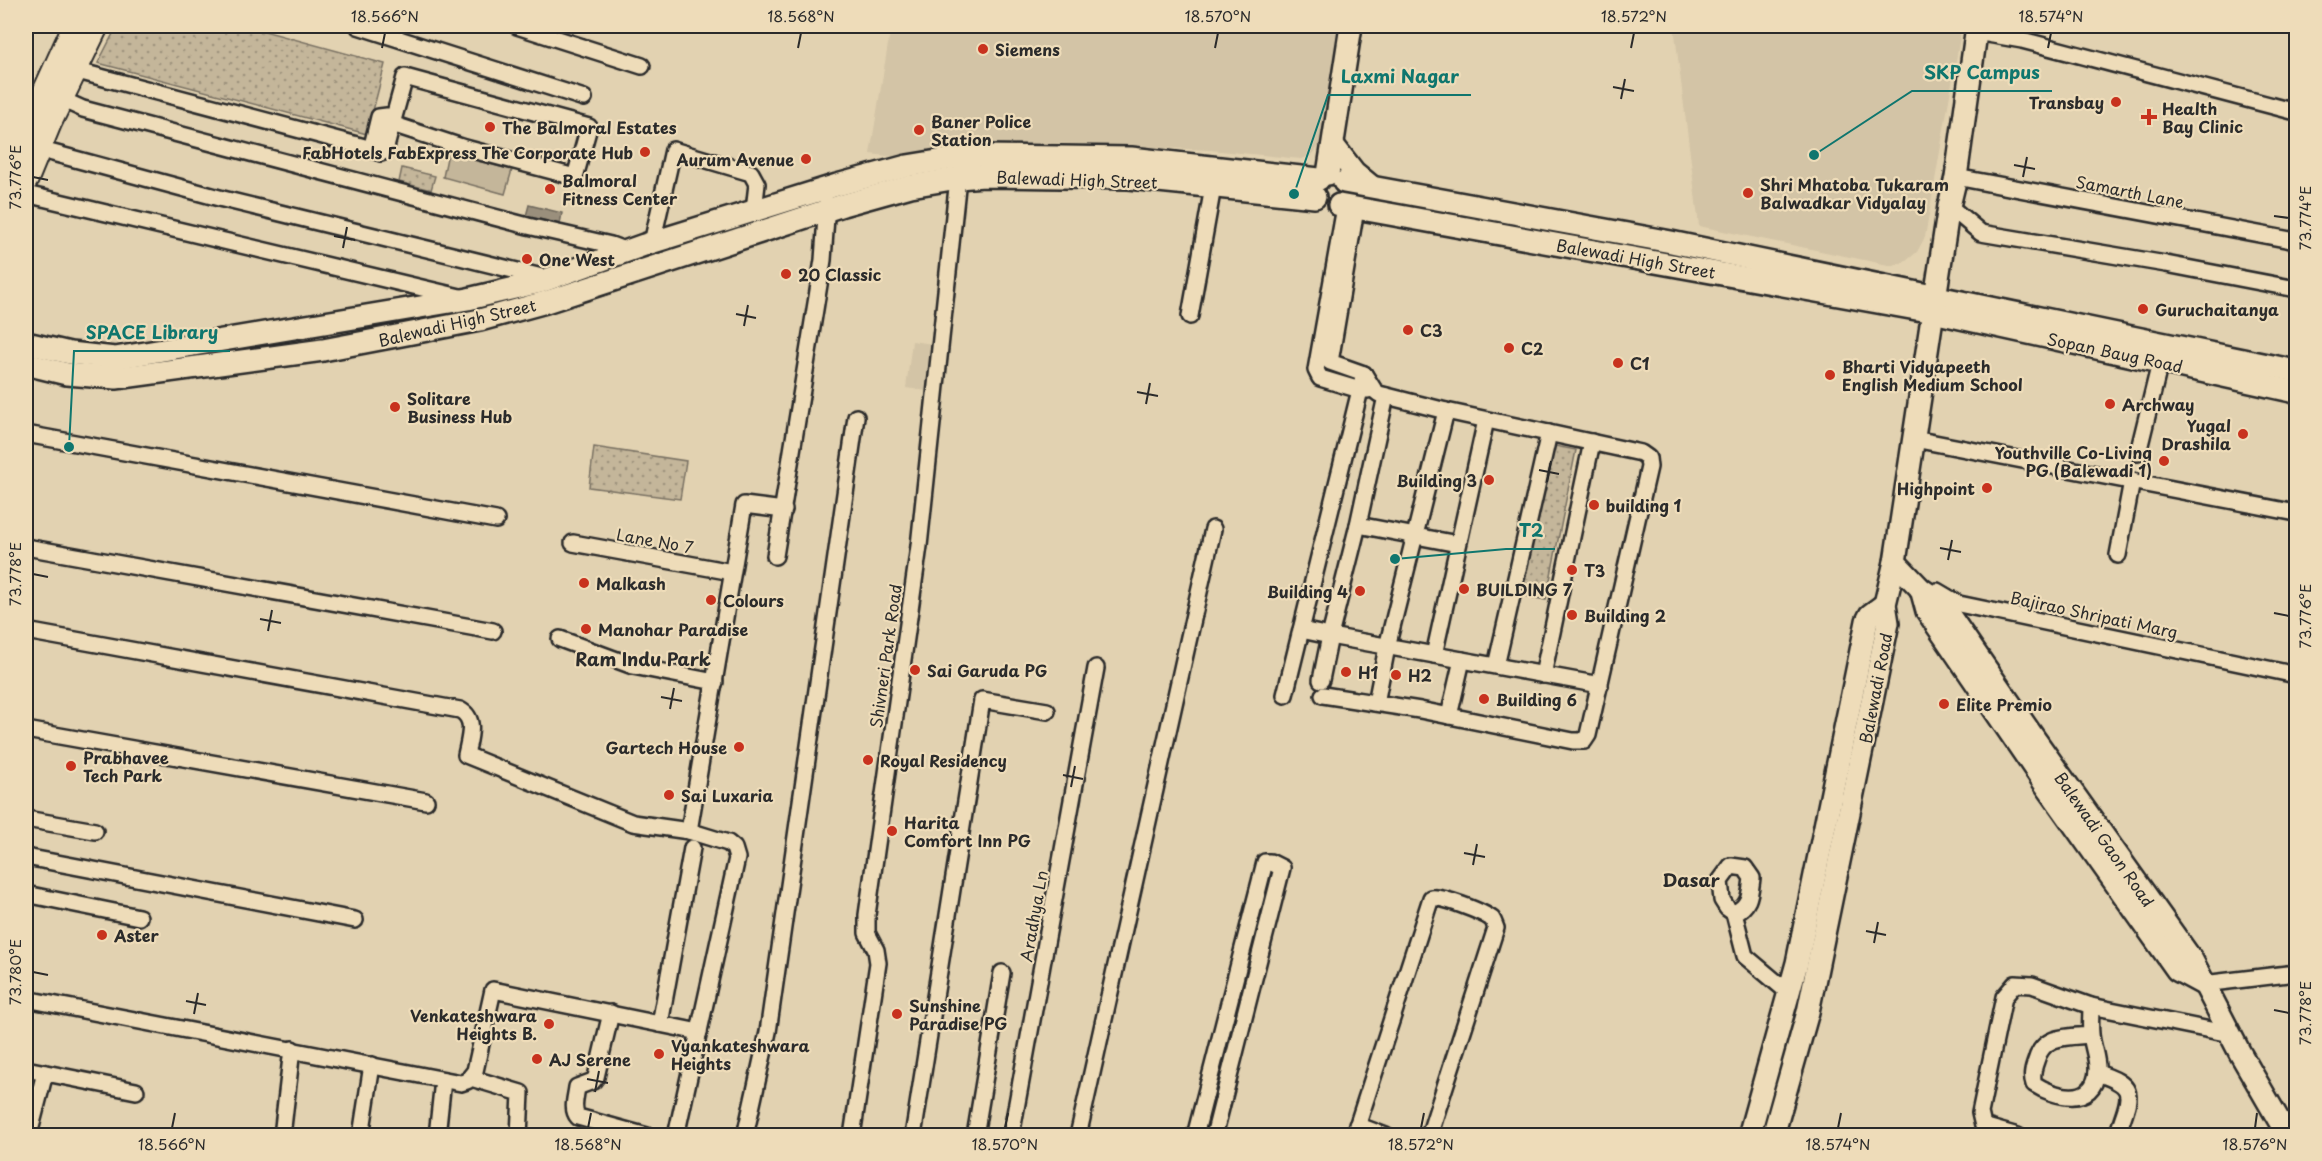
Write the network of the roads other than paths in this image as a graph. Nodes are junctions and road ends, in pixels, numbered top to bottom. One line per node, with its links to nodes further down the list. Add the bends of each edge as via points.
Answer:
1 (75, 26): 13 (main road)
2 (96, 26): 8 (main road)
3 (358, 26): 9 (street)
4 (517, 26): 7 (street)
5 (1351, 26): 14 (street)
6 (1976, 29): 11 (street); 16 (street)
7 (642, 66)
8 (74, 70): 10 (main road); 12 (street, via 376,153 385,151)
9 (584, 98)
10 (61, 99): 13 (main road); 30 (street, via 83,109)
11 (2296, 112)
12 (392, 124): 12 (street, via 574,177 589,127 405,77)
13 (32, 142): 18 (main road); 31 (street, via 224,200)
14 (1333, 145): 15 (street, via 1304,168); 19 (street); 22 (street, via 1354,172)
15 (1272, 172): 19 (street, Balewadi High Street); 20 (street, Balewadi High Street, via 1131,158 982,156 907,166)
16 (1956, 177): 25 (street); 28 (street, Samarth Lane)
17 (958, 178): 20 (street, Balewadi High Street, via 911,186); 21 (street, Balewadi High Street, via 1129,178); 124 (street, Shivneri Park Road, via 919,546 867,915 867,933 878,963)
18 (26, 179)
19 (1327, 183): 21 (street, Balewadi High Street); 22 (street, Balewadi High Street); 26 (street, via 1346,186)
20 (874, 186): 24 (street, Balewadi High Street)
21 (1213, 187): 35 (street)
22 (1376, 189): 34 (street, Balewadi High Street, via 1671,242)
23 (26, 194): 33 (street)
24 (827, 199): 27 (street, Balewadi High Street); 38 (street, Balewadi High Street, via 546,302 480,320 323,351 117,378 67,374); 53 (street, via 824,260)
25 (1949, 206): 32 (street, via 1981,232); 34 (street)
26 (1347, 207): 34 (street, Balewadi High Street); 37 (street); 41 (street, via 1319,351)
27 (754, 210): 29 (street, Balewadi High Street); 29 (street, via 757,184 751,173 674,150)
28 (2296, 241)
29 (652, 243): 30 (street, Balewadi High Street)
30 (627, 251): 31 (street, Balewadi High Street)
31 (549, 279): 33 (street, Balewadi High Street)
32 (2296, 289)
33 (468, 299): 36 (street, Balewadi High Street, via 116,358)
34 (1934, 304): 39 (street, Sopan Baug Road); 40 (street, Sopan Baug Road); 49 (street)
35 (1190, 316)
36 (26, 343)
37 (1330, 362): 41 (street); 42 (street, via 1364,374)
38 (26, 363)
39 (2160, 363): 43 (street, Sopan Baug Road); 51 (street)
40 (2296, 371)
41 (1318, 375): 42 (street)
42 (1373, 392): 44 (street); 56 (street); 67 (street)
43 (2296, 392)
44 (1446, 411): 46 (street); 58 (street)
45 (856, 417): 123 (street, via 768,1032)
46 (1486, 420): 47 (street); 60 (street)
47 (1549, 433): 50 (street); 75 (street)
48 (26, 434): 55 (street)
49 (1914, 439): 52 (street); 64 (street)
50 (1592, 442): 77 (street); 80 (street, via 1641,453 1648,458 1649,467)
51 (2138, 453)
52 (2132, 481): 54 (street); 62 (street)
53 (783, 510): 63 (street); 65 (street, via 744,504)
54 (2296, 513)
55 (496, 520)
56 (1358, 525): 58 (street); 70 (street)
57 (1213, 529): 128 (street)
58 (1415, 536): 60 (street); 72 (street)
59 (573, 543): 65 (street, Lane No 7)
60 (1458, 544): 73 (street)
61 (26, 547): 69 (street)
62 (2118, 555)
63 (775, 556)
64 (1895, 562): 66 (street); 78 (street, Bajirao Shripati Marg, via 1959,604); 98 (street, Balewadi Gaon Road, via 1940,602 2192,960)
65 (732, 572): 79 (street)
66 (1885, 604): 99 (street, Balewadi Road, via 1867,621); 134 (street, Balewadi Road, via 1888,622 1854,796 1802,1034)
67 (1301, 630): 70 (street); 81 (street)
68 (26, 631): 89 (street, via 460,710 470,720 466,755 633,823)
69 (494, 631)
70 (1330, 636): 72 (street); 82 (street, via 1322,688)
71 (560, 639): 79 (street, via 633,666)
72 (1387, 647): 73 (street); 82 (street)
73 (1434, 655): 74 (street)
74 (1462, 660): 75 (street); 84 (street)
75 (1496, 666): 77 (street)
76 (1096, 668): 127 (street, Aradhya Ln)
77 (1543, 675): 80 (street)
78 (2296, 675)
79 (715, 682): 89 (street)
80 (1600, 685): 84 (street, via 1584,741)
81 (1285, 695)
82 (1376, 703): 84 (street)
83 (1047, 711): 125 (street, via 982,700)
84 (1449, 716)
85 (26, 730): 86 (street)
86 (426, 801)
87 (26, 819): 88 (street)
88 (95, 831)
89 (689, 831): 104 (street, via 728,843 737,858)
90 (692, 848): 103 (street)
91 (26, 857): 95 (street)
92 (26, 894): 94 (street)
93 (1734, 913): 99 (street, via 1745,956)
94 (139, 917)
95 (355, 920)
96 (1002, 973): 126 (street)
97 (2296, 973): 98 (street)
98 (2203, 984): 105 (street, Balewadi Gaon Road)
99 (1789, 993): 133 (street, Balewadi Road)
100 (26, 999): 107 (street)
101 (2091, 1006): 105 (street); 106 (street); 135 (street, via 2024,984 2015,984 2004,997 1980,1113 1983,1125)
102 (611, 1013): 103 (street); 112 (street, via 494,990); 121 (street, via 596,1077 577,1087 575,1114)
103 (660, 1024): 104 (street)
104 (699, 1032): 122 (street)
105 (2230, 1034): 137 (street, Balewadi Gaon Road)
106 (2091, 1035): 111 (street); 111 (street, via 2054,1038 2044,1044 2032,1077 2034,1084 2044,1090 2071,1097 2083,1095)
107 (292, 1049): 108 (street); 117 (street)
108 (372, 1065): 113 (street); 118 (street)
109 (26, 1069): 110 (street)
110 (45, 1072): 114 (street); 116 (street, via 31,1127)
111 (2097, 1073): 136 (street, via 2117,1079 2127,1087 2129,1095)
112 (471, 1078): 113 (street, via 461,1083); 120 (street, via 521,1093)
113 (443, 1080): 119 (street)
114 (136, 1091)
115 (1356, 1130): 131 (street); 132 (street, via 1431,898 1436,897 1491,919 1496,928)
116 (26, 1132)
117 (282, 1136)
118 (361, 1136)
119 (437, 1136)
120 (519, 1136)
121 (647, 1136)
122 (676, 1136)
123 (745, 1136)
124 (852, 1136)
125 (913, 1136)
126 (975, 1136)
127 (1011, 1136)
128 (1078, 1136)
129 (1195, 1136): 130 (street, via 1265,862 1270,862 1282,868)
130 (1214, 1136)
131 (1386, 1136)
132 (1429, 1136)
133 (1749, 1136)
134 (1773, 1136)
135 (2018, 1136)
136 (2117, 1136)
137 (2288, 1136)

